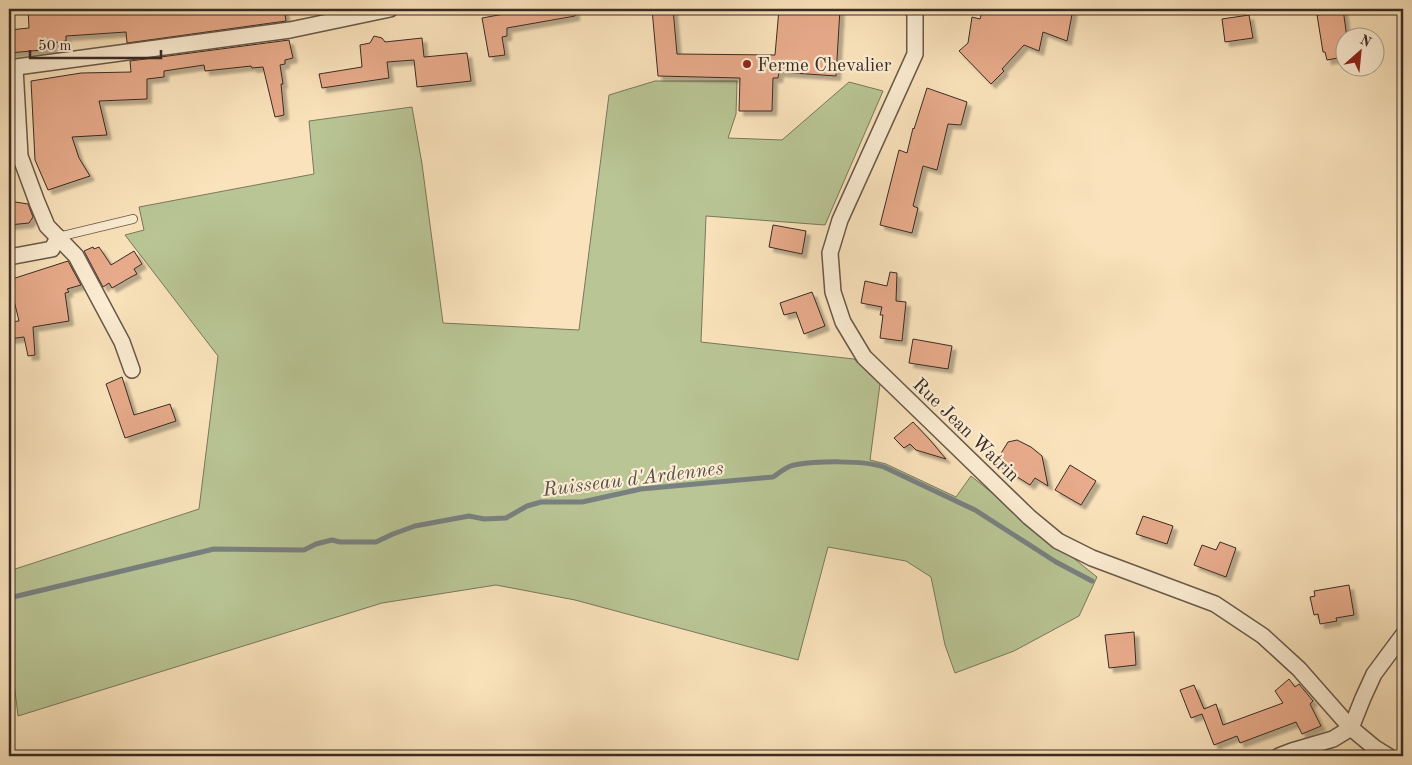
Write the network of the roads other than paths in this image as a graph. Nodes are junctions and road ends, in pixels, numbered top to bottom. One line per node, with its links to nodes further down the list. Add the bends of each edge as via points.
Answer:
1 (390, 9): 3 (street, via 290,30)
2 (913, 9): 9 (street, Rue Jean Watrin, via 915,54 840,220 830,253 834,292 844,322 864,357 1029,517 1058,541 1092,558 1215,604 1263,636 1298,668)
3 (12, 68): 5 (street, via 20,156 47,226)
4 (133, 219): 5 (lane)
5 (58, 238): 6 (street, via 52,249); 7 (street, via 76,256 122,342)
6 (9, 257)
7 (132, 370)
8 (1403, 635): 9 (street, via 1374,674)
9 (1352, 728): 10 (street, via 1333,740); 11 (street, Rue Jean Watrin)
10 (1279, 756)
11 (1388, 756)

